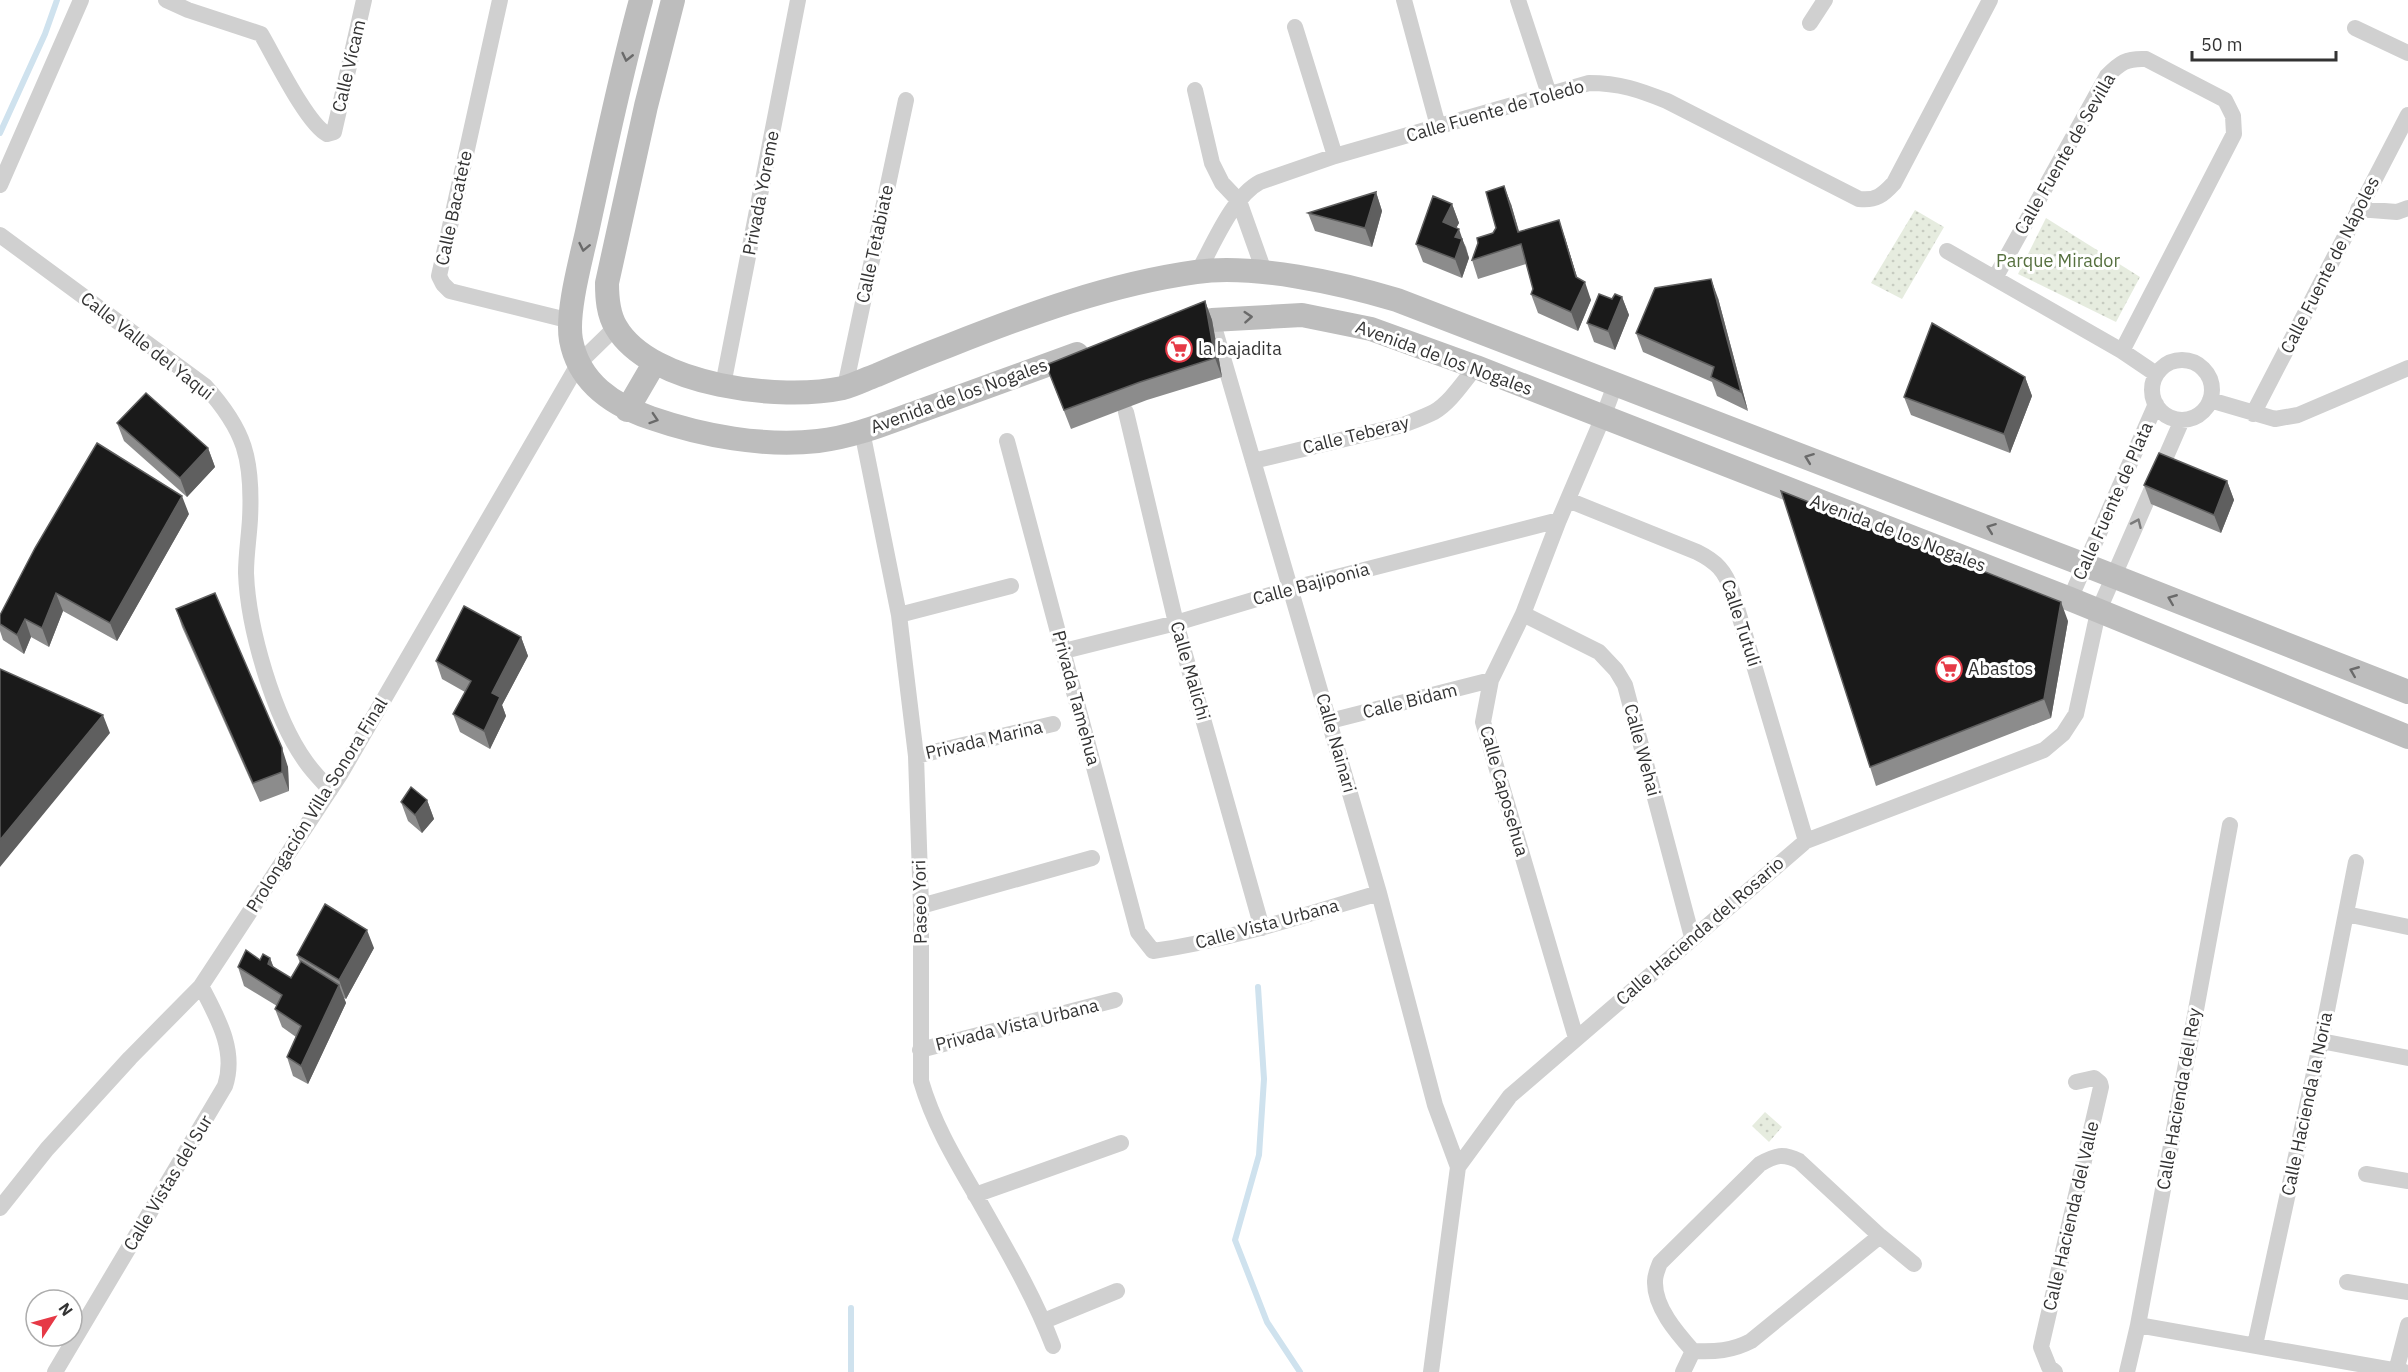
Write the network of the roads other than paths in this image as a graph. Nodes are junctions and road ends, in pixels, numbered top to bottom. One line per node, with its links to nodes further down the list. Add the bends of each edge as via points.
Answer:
1 (81, 0): 22 (street)
2 (166, 0): 3 (street, Calle Vícam, via 261,34 294,93 325,133 334,132)
3 (364, 0)
4 (500, 0): 32 (street, Calle Bacatete, via 439,276 450,291)
5 (641, 0): 32 (main road, Avenida de los Nogales, one-way to 32, via 583,251)
6 (673, 0): 33 (main road, Avenida de los Nogales, via 610,262 607,303)
7 (798, 0): 43 (street, Privada Yoreme)
8 (1404, 0): 20 (street)
9 (1518, 0): 17 (street)
10 (1825, 0): 12 (street)
11 (1990, 0): 17 (street, Calle Fuente de Toledo, via 1894,183 1882,196 1870,200 1859,199 1640,90 1614,83 1589,83)
12 (1810, 23)
13 (1295, 27): 21 (street)
14 (2355, 28): 15 (street)
15 (2408, 53)
16 (1195, 90): 23 (street, via 1212,163 1222,183)
17 (1549, 94): 20 (street, Calle Fuente de Toledo)
18 (906, 100): 44 (street, Calle Tetabiate)
19 (2408, 115): 25 (street, Calle Fuente de Nápoles)
20 (1438, 126): 21 (street, Calle Fuente de Toledo)
21 (1335, 156): 23 (street, Calle Fuente de Toledo, via 1260,182)
22 (0, 185)
23 (1239, 201): 28 (street, Calle Fuente de Toledo); 29 (street)
24 (2408, 208): 25 (street, via 2397,212)
25 (2358, 209): 49 (street, Calle Fuente de Nápoles)
26 (0, 235): 73 (street, Calle Valle del Yaqui, via 196,379 228,414 248,454 251,479 246,573 256,639 279,712 305,762)
27 (1947, 250): 30 (street)
28 (1198, 272): 29 (main road, Avenida de los Nogales, via 1239,270); 44 (main road, Avenida de los Nogales, via 1079,297)
29 (1265, 274): 42 (main road, Avenida de los Nogales, via 1353,287 1397,300)
30 (1995, 278): 36 (street); 36 (street, Calle Fuente de Sevilla, via 2107,76 2118,65 2132,58 2146,59 2225,100 2233,116 2234,134)
31 (1212, 320): 34 (main road, Avenida de los Nogales); 39 (main road, Avenida de los Nogales, one-way to 39, via 1302,315 1333,320 1371,329); 54 (street, Calle Nainari)
32 (571, 321): 38 (main road, Avenida de los Nogales, via 570,339)
33 (616, 327): 37 (main road, Avenida de los Nogales, via 639,353); 38 (street, Prolongación Villa Sonora Final)
34 (1153, 332)
35 (1098, 346): 52 (main road, Avenida de los Nogales)
36 (2122, 351): 41 (street)
37 (656, 362): 43 (main road, Avenida de los Nogales); 47 (main road)
38 (579, 363): 47 (main road, Avenida de los Nogales, via 600,392); 73 (street, Prolongación Villa Sonora Final)
39 (1476, 367): 50 (main road, Avenida de los Nogales); 54 (street, Calle Teberay, via 1451,397 1418,419)
40 (2408, 368): 49 (street, via 2298,415 2275,419)
41 (2156, 374): 45 (street, via 2181,359 2195,363 2207,372 2212,386); 46 (street, via 2152,389)
42 (1615, 385): 50 (street, Calle Caposehua); 57 (main road, Avenida de los Nogales, one-way to 42)
43 (723, 386): 44 (main road, Avenida de los Nogales, via 779,392)
44 (845, 387)
45 (2210, 400): 49 (street); 51 (street, via 2204,410)
46 (2156, 404): 51 (street, via 2167,415); 57 (street, Calle Fuente de Plata)
47 (627, 410): 52 (main road, Avenida de los Nogales, one-way to 52, via 690,429 778,443 819,441)
48 (1126, 412): 65 (street, Calle Malichi)
49 (2253, 414)
50 (1604, 417): 55 (street, Calle Caposehua); 61 (main road, Avenida de los Nogales)
51 (2182, 420): 58 (street, Calle Fuente de Plata, one-way to 51)
52 (862, 431): 64 (street, Paseo Yori)
53 (1007, 441): 66 (street, Privada Tamehua)
54 (1253, 461): 60 (street, Calle Nainari)
55 (1568, 500): 56 (street, Calle Caposehua); 75 (street, Calle Tutuli, via 1697,552 1722,569 1732,591)
56 (1559, 519): 60 (street, Calle Bajiponia); 63 (street, Calle Caposehua)
57 (2085, 565): 58 (main road, Avenida de los Nogales); 61 (street, Calle Fuente de Plata)
58 (2114, 576): 62 (street, Calle Fuente de Plata); 68 (main road, Avenida de los Nogales, one-way to 58)
59 (1011, 586): 64 (street)
60 (1290, 589): 65 (street, Calle Bajiponia); 69 (street, Calle Nainari)
61 (2070, 599): 62 (main road, Avenida de los Nogales)
62 (2098, 612): 71 (main road, Avenida de los Nogales); 75 (street, Calle Hacienda del Rosario, via 2076,714 2063,734 2044,750)
63 (1523, 614): 67 (street, Calle Caposehua); 83 (street, Calle Wehai, via 1599,652 1625,685)
64 (898, 615): 72 (street, Paseo Yori)
65 (1176, 623): 66 (street, Calle Bajiponia); 82 (street, Calle Malichi)
66 (1064, 651): 84 (street, Privada Tamehua, via 1138,932)
67 (1491, 680): 69 (street, Calle Bidam); 87 (street, Calle Caposehua, via 1483,722)
68 (2408, 692)
69 (1330, 721): 78 (street, Calle Nainari)
70 (1053, 724): 72 (street, Privada Marina)
71 (2408, 737)
72 (916, 756): 79 (street, Paseo Yori)
73 (330, 790): 85 (street, Prolongación Villa Sonora Final)
74 (2230, 825): 104 (street, Calle Hacienda del Rey)
75 (1806, 841): 83 (street, Calle Hacienda del Rosario)
76 (1092, 858): 79 (street)
77 (2356, 862): 80 (street, Calle Hacienda la Noria)
78 (1380, 893): 82 (street, Calle Vista Urbana); 93 (street, Calle Nainari, via 1435,1105)
79 (921, 906): 89 (street, Paseo Yori)
80 (2346, 914): 81 (street); 88 (street, Calle Hacienda la Noria)
81 (2408, 927)
82 (1262, 928): 84 (street, Calle Vista Urbana)
83 (1692, 937): 87 (street, Calle Hacienda del Rosario)
84 (1152, 951)
85 (201, 986): 97 (street, Prolongación Villa Sonora Final, via 47,1149); 110 (street, Calle Vistas del Sur, via 219,1023 230,1061 225,1086)
86 (1115, 1000): 89 (street, Privada Vista Urbana)
87 (1576, 1038): 93 (street, Calle Hacienda del Rosario, via 1510,1096)
88 (2322, 1041): 90 (street); 106 (street, Calle Hacienda la Noria)
89 (920, 1050): 96 (street, Paseo Yori, via 921,1081 929,1109)
90 (2408, 1058)
91 (2076, 1082): 113 (street, Calle Hacienda del Valle, via 2094,1078 2101,1087 2041,1347)
92 (1121, 1143): 96 (street)
93 (1458, 1167): 111 (street, Calle Hacienda del Rosario)
94 (2366, 1174): 95 (street)
95 (2408, 1181)
96 (975, 1195): 103 (street, Paseo Yori)
97 (0, 1208)
98 (1880, 1236): 99 (street); 108 (street, via 1751,1341 1738,1348); 108 (street, via 1800,1161 1786,1155 1760,1164 1660,1263 1655,1280 1657,1298)
99 (1914, 1264)
100 (2348, 1282): 102 (street)
101 (1117, 1291): 103 (street)
102 (2408, 1292)
103 (1044, 1320): 107 (street, Paseo Yori)
104 (2138, 1325): 106 (street); 114 (street, Calle Hacienda del Rey)
105 (2408, 1325): 109 (street)
106 (2255, 1345): 109 (street)
107 (1053, 1346)
108 (1694, 1351): 112 (street)
109 (2400, 1371)
110 (55, 1372)
111 (1431, 1372)
112 (1683, 1372)
113 (2055, 1372)
114 (2127, 1372)

